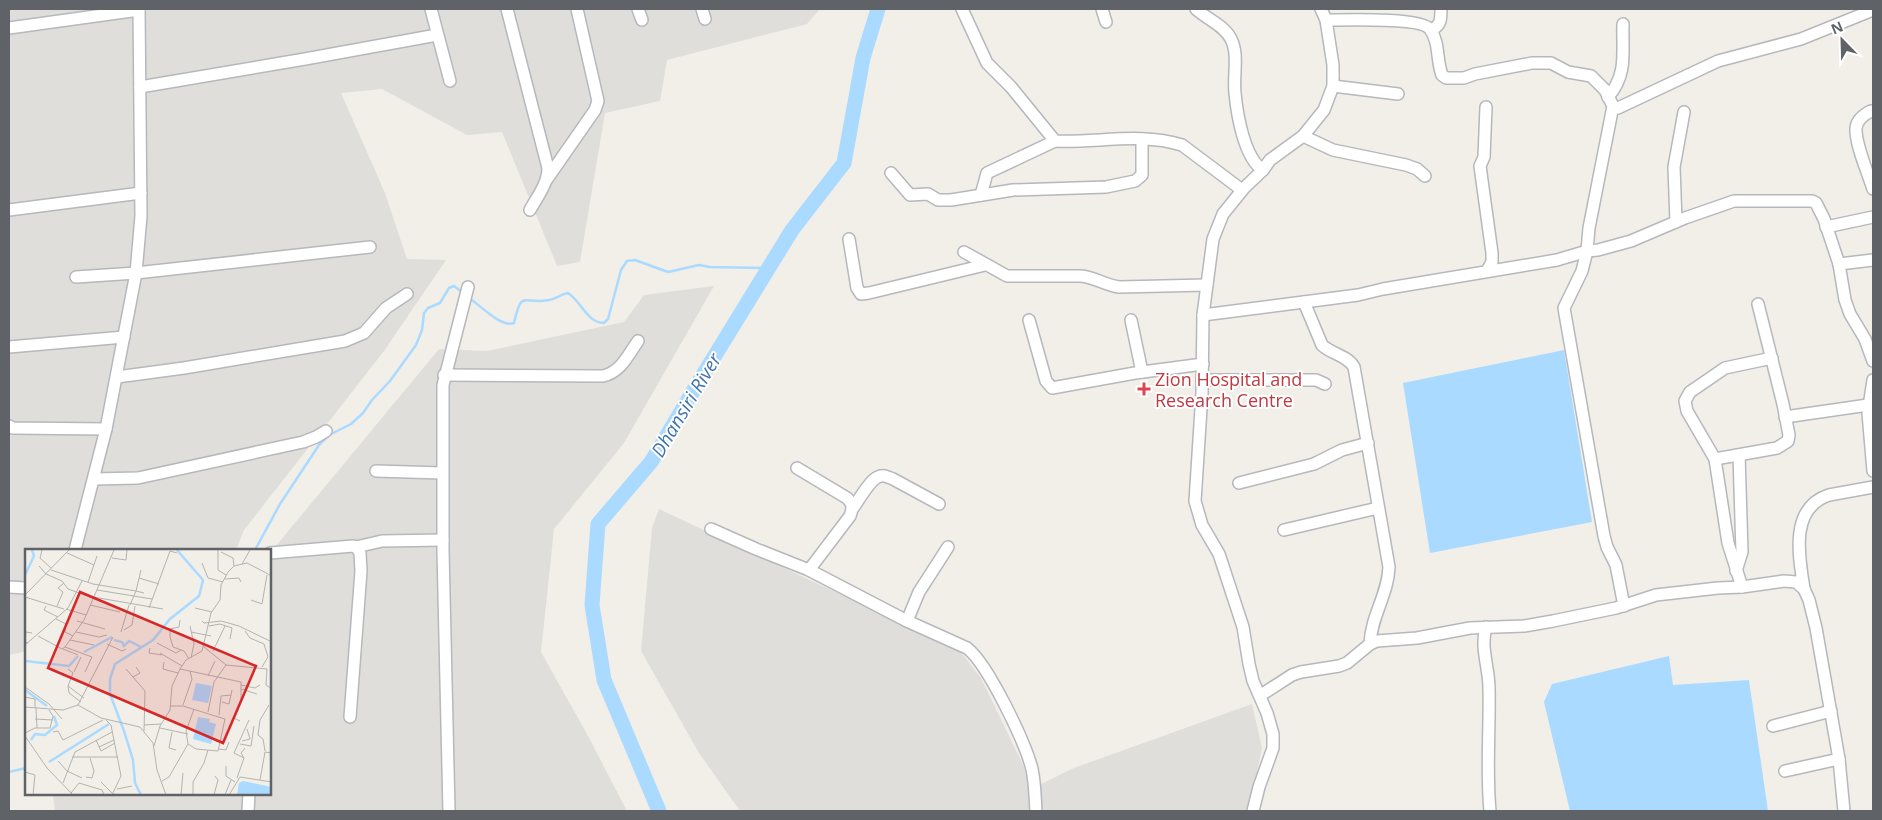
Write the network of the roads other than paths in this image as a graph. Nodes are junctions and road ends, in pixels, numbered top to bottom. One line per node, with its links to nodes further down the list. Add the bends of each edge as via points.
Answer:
1 (61, 9): 15 (street)
2 (139, 9): 15 (street); 23 (street)
3 (431, 9): 20 (street)
4 (507, 9): 35 (street, via 548,168)
5 (578, 9): 35 (street, via 598,101)
6 (638, 9): 13 (street)
7 (962, 9): 31 (street, via 987,63)
8 (1102, 9): 16 (street)
9 (1196, 9): 32 (street, via 1231,37 1242,132 1255,163)
10 (1321, 9): 14 (street)
11 (1441, 9): 19 (street, via 1440,24)
12 (1873, 10): 25 (street, via 1801,39 1713,63 1618,108)
13 (642, 20)
14 (1326, 20): 19 (street, via 1400,21 1421,24); 22 (street)
15 (60, 21): 18 (street)
16 (1106, 22)
17 (1622, 24): 25 (street, via 1621,77)
18 (9, 28)
19 (1431, 30): 25 (street, via 1442,75 1446,78 1464,78 1551,62 1568,72 1591,76 1605,90)
20 (437, 35): 21 (street); 23 (street)
21 (450, 81)
22 (1333, 86): 24 (street); 29 (street, via 1324,110)
23 (140, 87): 38 (street)
24 (1398, 94)
25 (1610, 101): 47 (street)
26 (1486, 107): 52 (street, via 1485,151 1480,166 1492,253)
27 (1871, 111): 36 (street, via 1860,119 1856,127)
28 (1684, 112): 43 (street, via 1674,167)
29 (1303, 136): 32 (street, via 1270,160); 34 (street, via 1333,150 1417,168)
30 (1142, 139): 31 (street); 37 (street, via 1182,145); 39 (street, via 1143,171 1135,180 1106,187 1012,190)
31 (1055, 141): 39 (street, via 987,173)
32 (1264, 170): 37 (street)
33 (891, 173): 39 (street, via 910,195 928,194 938,200)
34 (1424, 176)
35 (547, 179): 41 (street)
36 (1873, 189)
37 (1242, 190): 55 (street, via 1223,214 1213,240)
38 (140, 192): 40 (street); 53 (street)
39 (981, 195)
40 (9, 210)
41 (530, 210)
42 (1873, 217): 44 (street)
43 (1676, 222): 44 (street, via 1734,201 1806,200 1816,203); 47 (street, via 1631,240)
44 (1826, 227): 50 (street)
45 (849, 239): 51 (street, via 857,288 861,294)
46 (370, 247): 53 (street)
47 (1587, 251): 52 (street, via 1557,260); 107 (street, via 1582,272 1564,314 1604,536 1616,565)
48 (964, 252): 51 (street)
49 (1873, 260): 50 (street)
50 (1839, 264): 67 (street, via 1845,300)
51 (985, 265): 55 (street, via 1007,276 1081,276 1119,287)
52 (1487, 271): 58 (street)
53 (136, 273): 54 (street); 63 (street)
54 (76, 277)
55 (1207, 285): 60 (street)
56 (468, 287): 70 (street)
57 (407, 294): 71 (street, via 386,308 364,333 345,341)
58 (1304, 302): 60 (street); 80 (street, via 1322,345 1347,359 1354,367)
59 (1758, 304): 66 (street)
60 (1203, 315): 68 (street)
61 (1030, 320): 69 (street, via 1046,381 1052,388)
62 (1131, 320): 69 (street)
63 (124, 337): 65 (street); 71 (street)
64 (638, 341): 70 (street, via 621,366 604,376)
65 (9, 347)
66 (1772, 358): 76 (street); 83 (street, via 1725,368 1687,396 1687,412)
67 (1873, 361)
68 (1202, 364): 69 (street); 72 (street)
69 (1142, 372)
70 (444, 375): 87 (street)
71 (117, 377): 78 (street)
72 (1202, 380): 74 (street, via 1316,380); 111 (street, via 1195,501 1202,525 1219,554 1243,626 1254,681)
73 (1873, 380): 75 (street)
74 (1325, 384)
75 (1868, 405): 76 (street); 81 (street)
76 (1785, 417): 82 (street, via 1789,436 1785,444)
77 (9, 426): 78 (street)
78 (106, 429): 88 (street)
79 (326, 431): 88 (street, via 303,442 138,478)
80 (1368, 444): 89 (street, via 1342,450 1314,464); 93 (street)
81 (1872, 454): 86 (street)
82 (1739, 455): 83 (street); 102 (street, via 1742,552)
83 (1715, 459): 102 (street, via 1728,543)
84 (797, 468): 92 (street, via 847,498)
85 (376, 471): 87 (street)
86 (1873, 471)
87 (442, 473): 96 (street)
88 (94, 480): 99 (street)
89 (1239, 483)
90 (1873, 487): 106 (street, via 1822,497 1809,507 1798,546)
91 (939, 504): 92 (street, via 893,479 880,476)
92 (853, 508): 101 (street)
93 (1378, 508): 95 (street); 110 (street, via 1389,567 1388,582 1373,622)
94 (711, 528): 101 (street)
95 (1284, 530)
96 (443, 540): 97 (street, via 382,541); 119 (street)
97 (356, 547): 100 (street); 113 (street, via 360,553 361,571)
98 (948, 547): 108 (street, via 919,592)
99 (75, 549)
100 (271, 553)
101 (809, 570): 108 (street)
102 (1736, 571): 105 (street)
103 (9, 587): 104 (street)
104 (25, 588)
105 (1742, 588): 106 (street, via 1784,580 1796,582); 107 (street, via 1656,595)
106 (1804, 589): 112 (street, via 1816,628)
107 (1624, 606): 109 (street, via 1544,623)
108 (907, 621): 120 (street, via 974,653 1025,748 1032,771)
109 (1486, 627): 110 (street); 122 (street, via 1483,638 1490,686)
110 (1370, 644): 111 (street, via 1348,663 1292,675)
111 (1261, 695): 121 (street, via 1273,734 1273,748)
112 (1832, 711): 114 (street); 115 (street)
113 (350, 717)
114 (1773, 726)
115 (1839, 759): 116 (street); 123 (street)
116 (1785, 771)
117 (249, 795): 118 (street)
118 (248, 811)
119 (449, 811)
120 (1036, 811)
121 (1253, 811)
122 (1490, 811)
123 (1844, 811)

